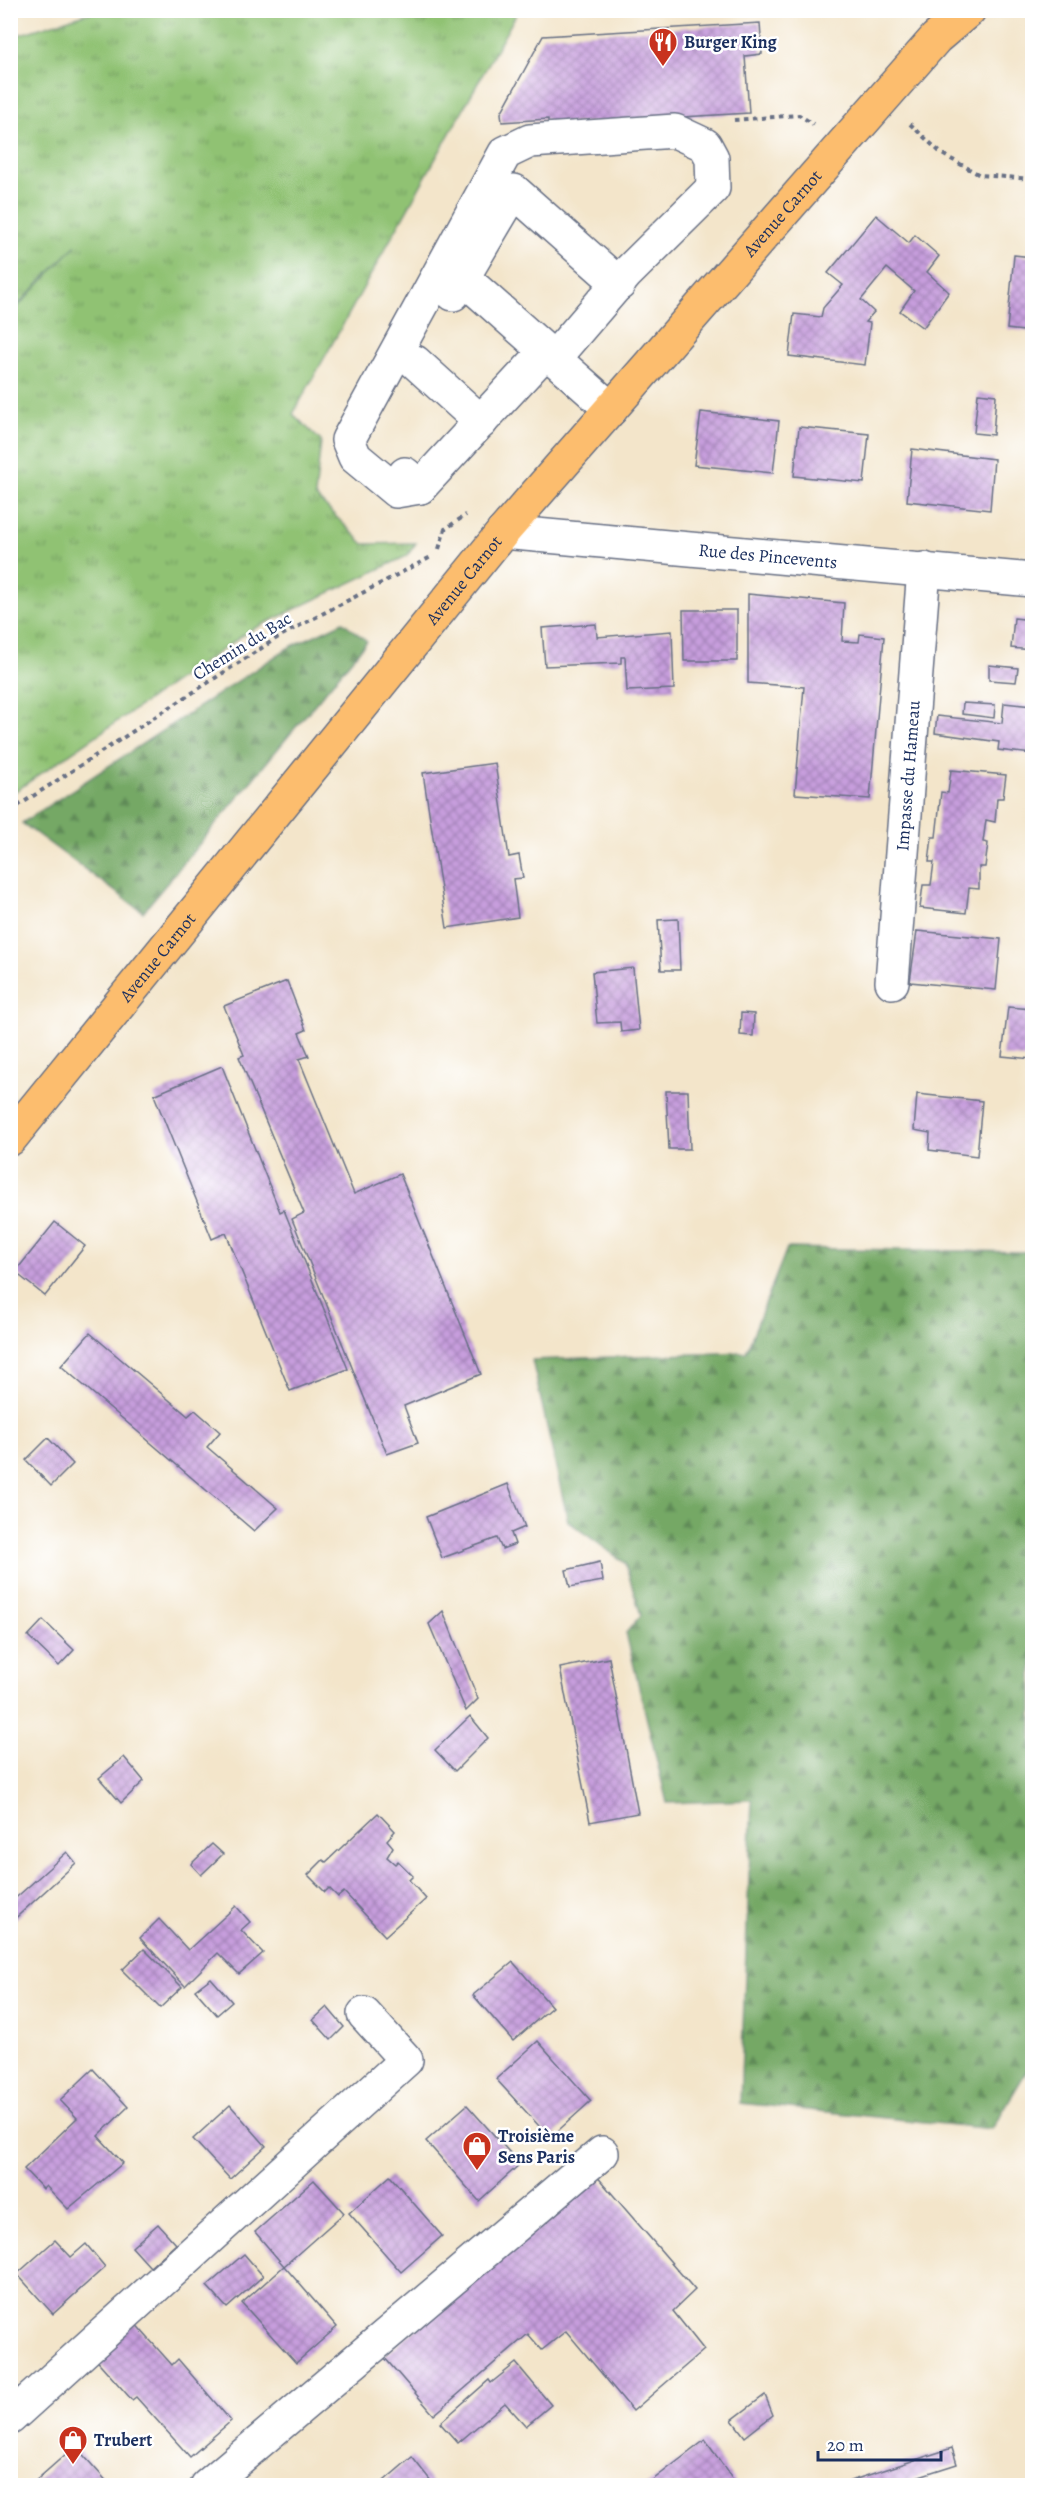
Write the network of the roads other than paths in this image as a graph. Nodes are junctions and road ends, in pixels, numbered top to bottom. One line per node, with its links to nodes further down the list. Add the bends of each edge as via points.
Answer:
1 (969, 10): 2 (main road, Avenue Carnot)
2 (944, 24): 7 (main road, Avenue Carnot, via 883,99)
3 (462, 277): 4 (street, via 514,191); 5 (street); 6 (street)
4 (619, 284): 5 (street); 9 (street, via 713,188 712,158 705,145 675,131 530,141 505,153 348,440 355,457 396,491)
5 (550, 355): 7 (street); 8 (street)
6 (415, 362): 8 (street); 9 (street, via 370,443)
7 (610, 409): 10 (main road, Avenue Carnot)
8 (481, 422): 9 (street)
9 (420, 487)
10 (503, 532): 11 (street, Rue des Pincevents); 14 (main road, Avenue Carnot)
11 (924, 570): 12 (street, Rue des Pincevents); 13 (street, Impasse du Hameau)
12 (1032, 580)
13 (892, 982)
14 (10, 1138)
15 (364, 2014): 17 (street, via 406,2060)
16 (602, 2153): 18 (street)
17 (10, 2418)
18 (207, 2486)

